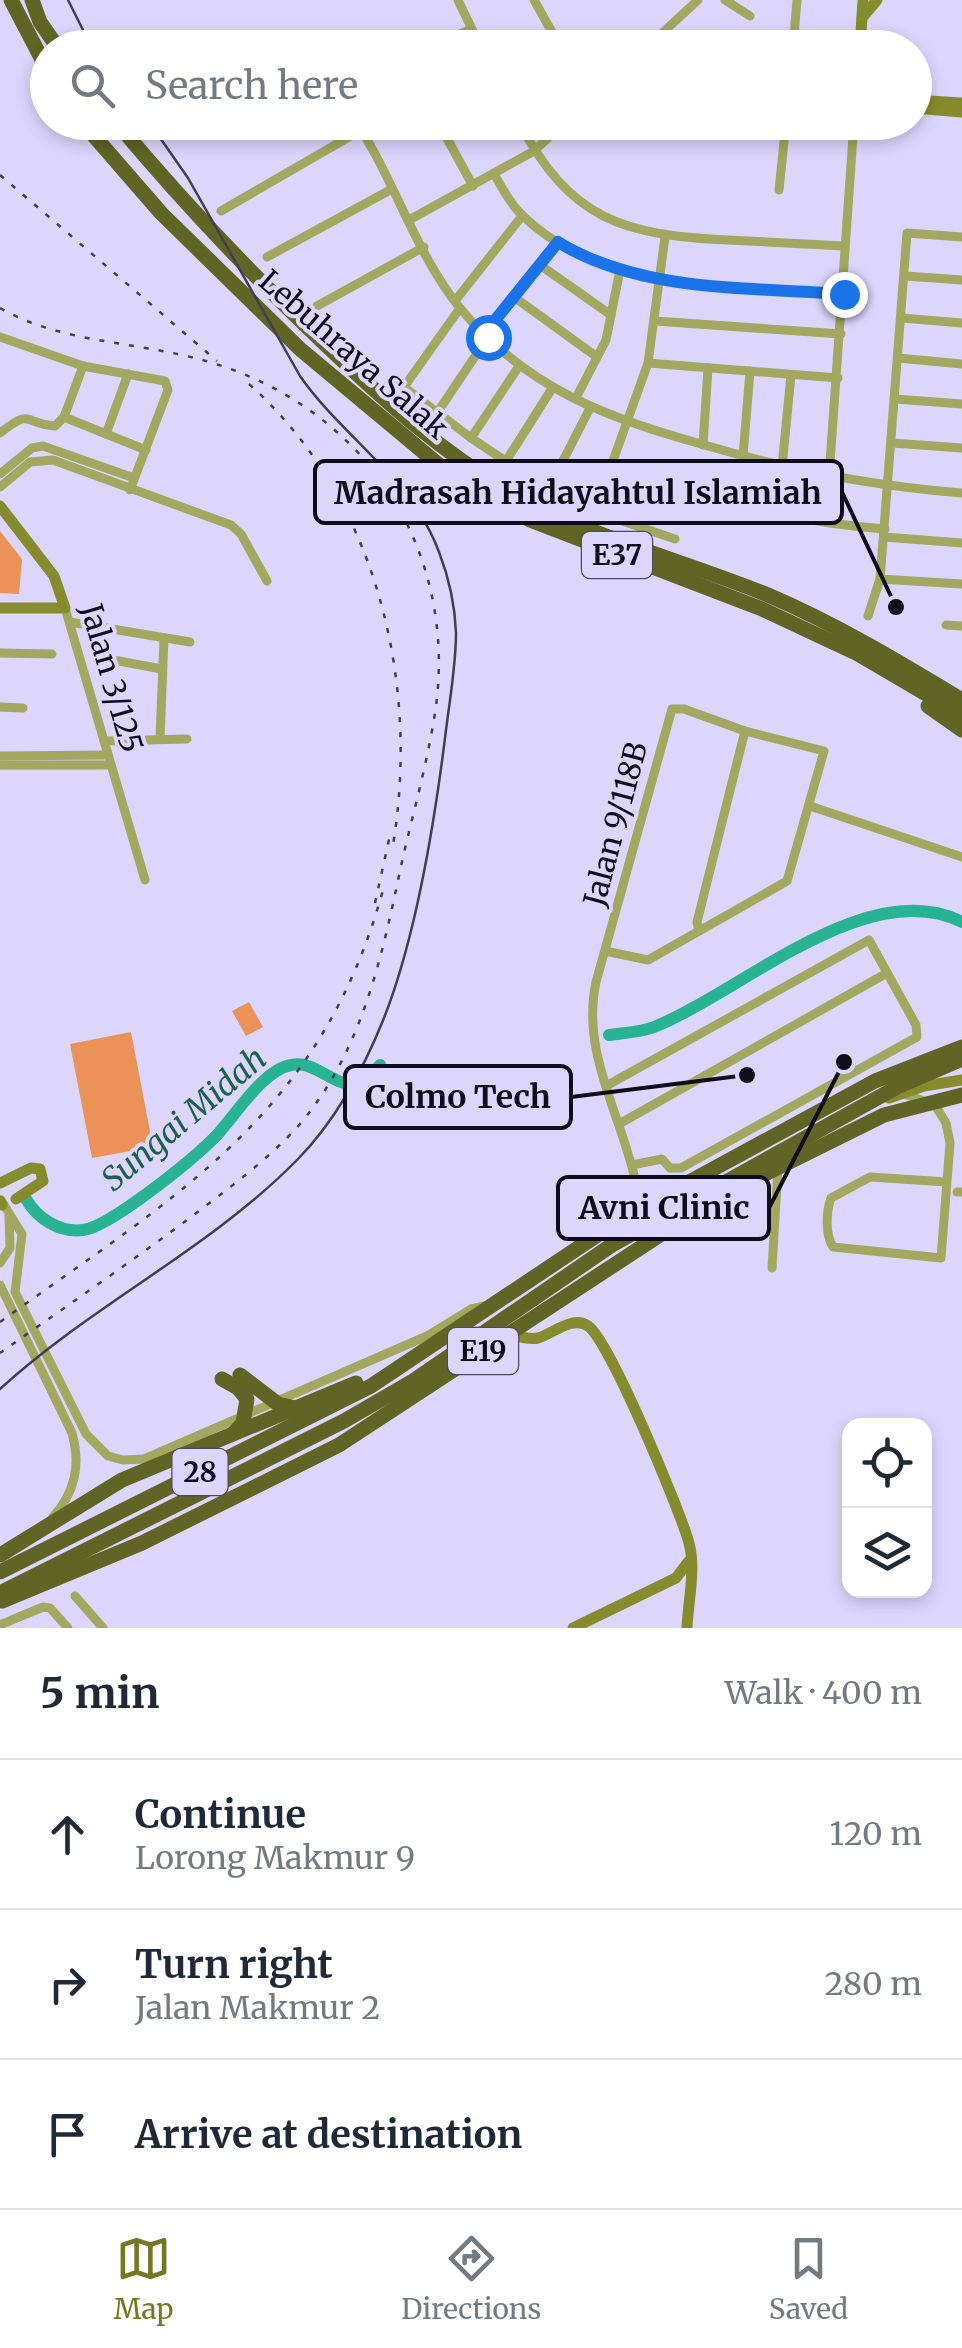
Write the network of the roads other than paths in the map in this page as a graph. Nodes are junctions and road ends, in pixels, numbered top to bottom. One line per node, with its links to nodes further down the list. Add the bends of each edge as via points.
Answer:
1 (11, 0): 19 (highway)
2 (32, 0): 14 (highway)
3 (458, 0): 13 (street)
4 (534, 0): 15 (street)
5 (698, 0): 16 (street)
6 (726, 0): 11 (street)
7 (797, 0): 17 (street)
8 (855, 0): 12 (street)
9 (864, 0): 12 (street)
10 (877, 0): 12 (street)
11 (750, 16)
12 (862, 18): 18 (street)
13 (471, 29)
14 (46, 30)
15 (551, 30)
16 (666, 30)
17 (794, 30)
18 (861, 30)
19 (30, 36)
20 (932, 102): 21 (street)
21 (962, 104)
22 (932, 110): 23 (street)
23 (962, 112)
24 (98, 140): 117 (highway, Lebuhraya Salak / E37, via 161,213 300,349 438,465 530,520)
25 (131, 140): 117 (highway, Lebuhraya Salak / E37, via 300,320 402,417 461,462 570,520 768,595)
26 (335, 140): 38 (street)
27 (366, 140): 36 (street)
28 (448, 140): 35 (street)
29 (528, 140): 33 (street)
30 (546, 140): 33 (street)
31 (784, 140): 37 (street)
32 (853, 140): 44 (street)
33 (534, 151): 34 (street); 41 (street, via 591,210)
34 (494, 174): 35 (street); 39 (street)
35 (473, 186): 40 (street)
36 (392, 189): 40 (street); 46 (street)
37 (779, 190)
38 (221, 211)
39 (522, 216): 43 (street); 54 (street)
40 (410, 220): 45 (street)
41 (665, 237): 44 (street); 50 (street)
42 (962, 238): 49 (street, via 908,233)
43 (558, 242): 47 (street); 48 (street)
44 (844, 246): 52 (street)
45 (424, 247): 54 (street); 55 (street)
46 (267, 257)
47 (540, 265): 53 (street); 56 (street)
48 (620, 270): 50 (street); 56 (street)
49 (905, 276): 51 (street); 57 (street)
50 (662, 280): 52 (street); 58 (street)
51 (962, 280)
52 (844, 294): 60 (street)
53 (514, 298): 61 (street); 63 (street)
54 (457, 304): 61 (street); 79 (street, via 404,387)
55 (317, 306)
56 (611, 315): 63 (street)
57 (902, 318): 59 (street); 64 (street)
58 (655, 320): 60 (street); 65 (street)
59 (962, 323)
60 (841, 334): 73 (street)
61 (486, 335): 68 (street); 79 (street)
62 (0, 337): 67 (street)
63 (597, 357): 75 (street)
64 (898, 358): 66 (street); 76 (street)
65 (648, 363): 69 (street); 81 (street)
66 (962, 364)
67 (83, 366): 71 (street); 80 (street)
68 (519, 366): 74 (street); 84 (street)
69 (708, 368): 70 (street); 86 (street)
70 (750, 371): 72 (street); 89 (street)
71 (128, 374): 83 (street); 88 (street, via 166,381)
72 (792, 374): 73 (street); 92 (street)
73 (838, 378): 94 (street)
74 (552, 387): 78 (street); 90 (street)
75 (578, 394)
76 (895, 399): 77 (street); 85 (street)
77 (962, 404)
78 (590, 408): 81 (street); 99 (street)
79 (438, 413): 84 (street)
80 (64, 417): 82 (street, via 55,426 18,418); 83 (street)
81 (627, 423): 86 (street); 91 (street)
82 (1, 431)
83 (106, 434): 88 (street)
84 (471, 438): 90 (street)
85 (892, 443): 87 (street); 97 (street)
86 (703, 445): 89 (street)
87 (962, 448)
88 (146, 450): 95 (street)
89 (743, 456): 92 (street)
90 (506, 461): 99 (street)
91 (611, 467): 102 (street); 103 (street, via 712,500)
92 (782, 467): 94 (street)
93 (0, 474): 95 (street, via 43,446)
94 (830, 477): 97 (street)
95 (134, 478): 98 (street)
96 (0, 487): 98 (street, via 45,458)
97 (888, 487): 100 (street); 103 (street)
98 (130, 490): 107 (street, via 235,528)
99 (548, 490): 102 (street)
100 (962, 494)
101 (0, 506): 110 (street, Jalan 3/125, via 54,576)
102 (595, 511): 104 (street)
103 (885, 533): 105 (street); 106 (street)
104 (675, 539)
105 (962, 543)
106 (880, 578): 108 (street); 111 (street)
107 (269, 579)
108 (962, 584)
109 (0, 608): 110 (street)
110 (65, 608): 112 (street, Jalan 3/125)
111 (868, 616)
112 (70, 622): 115 (street); 131 (street, Jalan 3/125)
113 (946, 625): 114 (street)
114 (962, 626)
115 (164, 638): 116 (street); 121 (street)
116 (190, 642)
117 (859, 647): 122 (highway); 123 (highway, Lebuhraya Salak / E37); 126 (highway, Lebuhraya Salak / E37); 127 (highway)
118 (0, 653): 119 (street)
119 (52, 654)
120 (96, 658): 121 (street)
121 (162, 669): 129 (street)
122 (962, 688)
123 (962, 700)
124 (0, 707): 125 (street)
125 (23, 708)
126 (962, 715)
127 (962, 730)
128 (745, 731): 135 (street, via 824,752); 138 (street); 139 (street, Jalan 9/118B, via 672,709)
129 (160, 738): 130 (street); 131 (street)
130 (187, 739)
131 (104, 740): 133 (street, Jalan 3/125)
132 (0, 756): 133 (street)
133 (109, 760): 134 (street); 137 (street, Jalan 3/125)
134 (0, 765)
135 (810, 806): 136 (street); 138 (street, via 787,881)
136 (962, 857)
137 (145, 880)
138 (699, 931): 139 (street, via 648,960)
139 (605, 952): 146 (street, Jalan 9/118B, via 591,1013)
140 (887, 973): 146 (street, via 869,940); 151 (street); 153 (street, via 916,1037 681,1168 653,1158)
141 (962, 1035): 143 (highway)
142 (962, 1047): 143 (highway, 28)
143 (945, 1052): 157 (highway, 28, via 875,1081)
144 (962, 1059): 150 (highway, 28)
145 (958, 1077): 147 (street); 149 (street, via 940,1088); 180 (highway, E19, via 876,1090 646,1214 379,1392)
146 (606, 1086): 151 (street, Jalan 9/118B)
147 (902, 1093): 149 (street); 150 (street)
148 (962, 1096): 183 (highway, E19, via 884,1115 761,1176 694,1212 338,1445 142,1543)
149 (936, 1105): 155 (street, via 949,1132)
150 (852, 1110): 152 (highway, 28)
151 (620, 1124): 153 (street, Jalan 9/118B)
152 (776, 1156): 162 (street); 165 (highway, 28, via 612,1245)
153 (632, 1164): 154 (street, Jalan 9/118B)
154 (635, 1179): 157 (street, via 645,1189); 160 (street)
155 (946, 1182): 155 (street, via 942,1258 833,1247 828,1240 831,1198 870,1177)
156 (0, 1183): 158 (street, via 40,1170 43,1181)
157 (674, 1191): 160 (highway, 28)
158 (16, 1198)
159 (3, 1205): 161 (street, via 12,1241); 164 (street, via 22,1234 16,1292 86,1434 116,1459 144,1459)
160 (623, 1218): 164 (highway, 28)
161 (0, 1263)
162 (772, 1268)
163 (0, 1285): 178 (street, via 76,1448 72,1487 52,1518)
164 (492, 1304): 168 (highway, 28)
165 (521, 1306): 166 (street); 167 (highway, 28)
166 (518, 1336): 167 (street, via 497,1334); 179 (street, via 536,1338 580,1323 595,1333 674,1500)
167 (470, 1343): 171 (highway, 28)
168 (398, 1369): 172 (highway); 180 (highway, 28)
169 (240, 1375): 172 (highway, via 278,1404)
170 (222, 1379): 173 (highway, via 247,1400 243,1423)
171 (377, 1401): 176 (highway, via 361,1421); 181 (highway, 28)
172 (295, 1408): 173 (highway)
173 (231, 1436): 174 (highway)
174 (176, 1458): 175 (highway); 176 (highway, via 160,1468 153,1486 160,1502)
175 (115, 1488): 177 (highway, via 141,1492 147,1502); 178 (highway)
176 (192, 1509): 177 (highway)
177 (141, 1534): 183 (highway)
178 (0, 1554)
179 (690, 1558): 187 (street, via 676,1578); 188 (street)
180 (0, 1573)
181 (0, 1593)
182 (75, 1596): 186 (street)
183 (0, 1604)
184 (0, 1625): 185 (street, via 43,1606)
185 (68, 1628)
186 (102, 1628)
187 (572, 1628)
188 (687, 1628)

